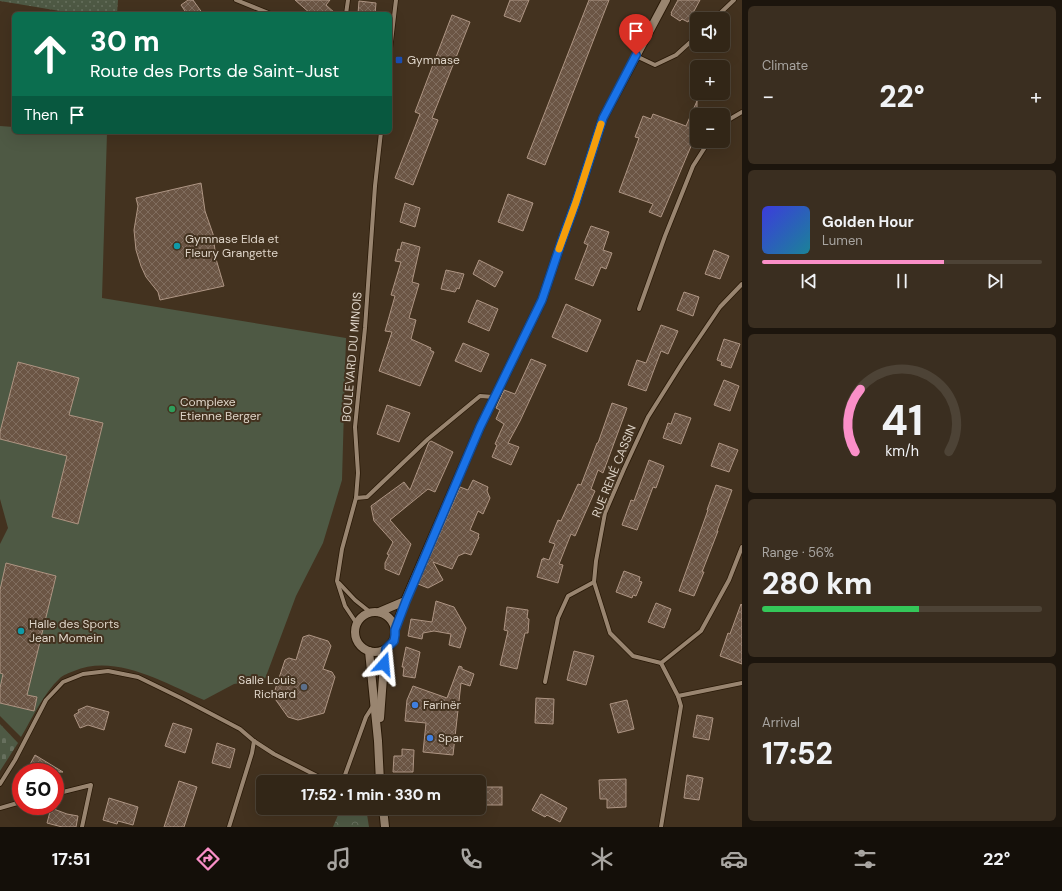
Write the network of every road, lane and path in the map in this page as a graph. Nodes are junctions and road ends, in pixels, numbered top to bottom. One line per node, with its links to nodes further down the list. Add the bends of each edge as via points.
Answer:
1 (236, 0): 6 (street)
2 (348, 0): 7 (street)
3 (396, 0): 9 (street)
4 (666, 0): 11 (main road)
5 (734, 0): 8 (street)
6 (266, 12)
7 (346, 12)
8 (721, 12)
9 (392, 33)
10 (690, 42): 11 (street, via 676,55 656,65)
11 (636, 55): 18 (main road, via 603,118 542,300)
12 (742, 112): 13 (street)
13 (730, 119)
14 (381, 134): 19 (street, BOULEVARD DU MINOIS, via 355,427 358,473)
15 (704, 148): 17 (street, via 692,166)
16 (742, 284): 22 (street, RUE RENÉ CASSIN, via 720,307 648,417 605,513)
17 (639, 310)
18 (494, 397): 19 (street, via 480,396 428,439 367,497); 23 (main road)
19 (356, 498): 21 (street, BOULEVARD DU MINOIS, via 342,549)
20 (742, 548): 30 (street, via 730,580 701,631)
21 (337, 581): 24 (street); 26 (street, BOULEVARD DU MINOIS, via 345,606)
22 (594, 582): 30 (street, RUE RENÉ CASSIN, via 610,633 634,656); 31 (street, via 568,596 558,618)
23 (406, 601): 25 (main road); 27 (main road)
24 (370, 612): 25 (main road); 26 (main road)
25 (379, 612): 27 (main road, via 390,618)
26 (357, 624): 29 (main road, via 355,630 358,641)
27 (395, 630): 28 (main road, via 394,641)
28 (386, 649): 29 (main road); 36 (main road)
29 (369, 651): 34 (main road)
30 (661, 663): 33 (street)
31 (545, 682)
32 (742, 683): 33 (street)
33 (678, 696): 48 (street, via 681,706)
34 (374, 704): 36 (main road); 38 (street, via 366,717)
35 (254, 741): 37 (street); 40 (street, via 233,725 138,677 108,671 83,674 63,682 46,700); 46 (street)
36 (378, 741): 39 (main road)
37 (315, 775)
38 (346, 775)
39 (380, 775)
40 (0, 784)
41 (64, 792): 45 (street, via 92,785)
42 (12, 805): 43 (street)
43 (0, 808)
44 (384, 815): 47 (main road)
45 (82, 827)
46 (229, 827)
47 (385, 827)
48 (661, 827)

